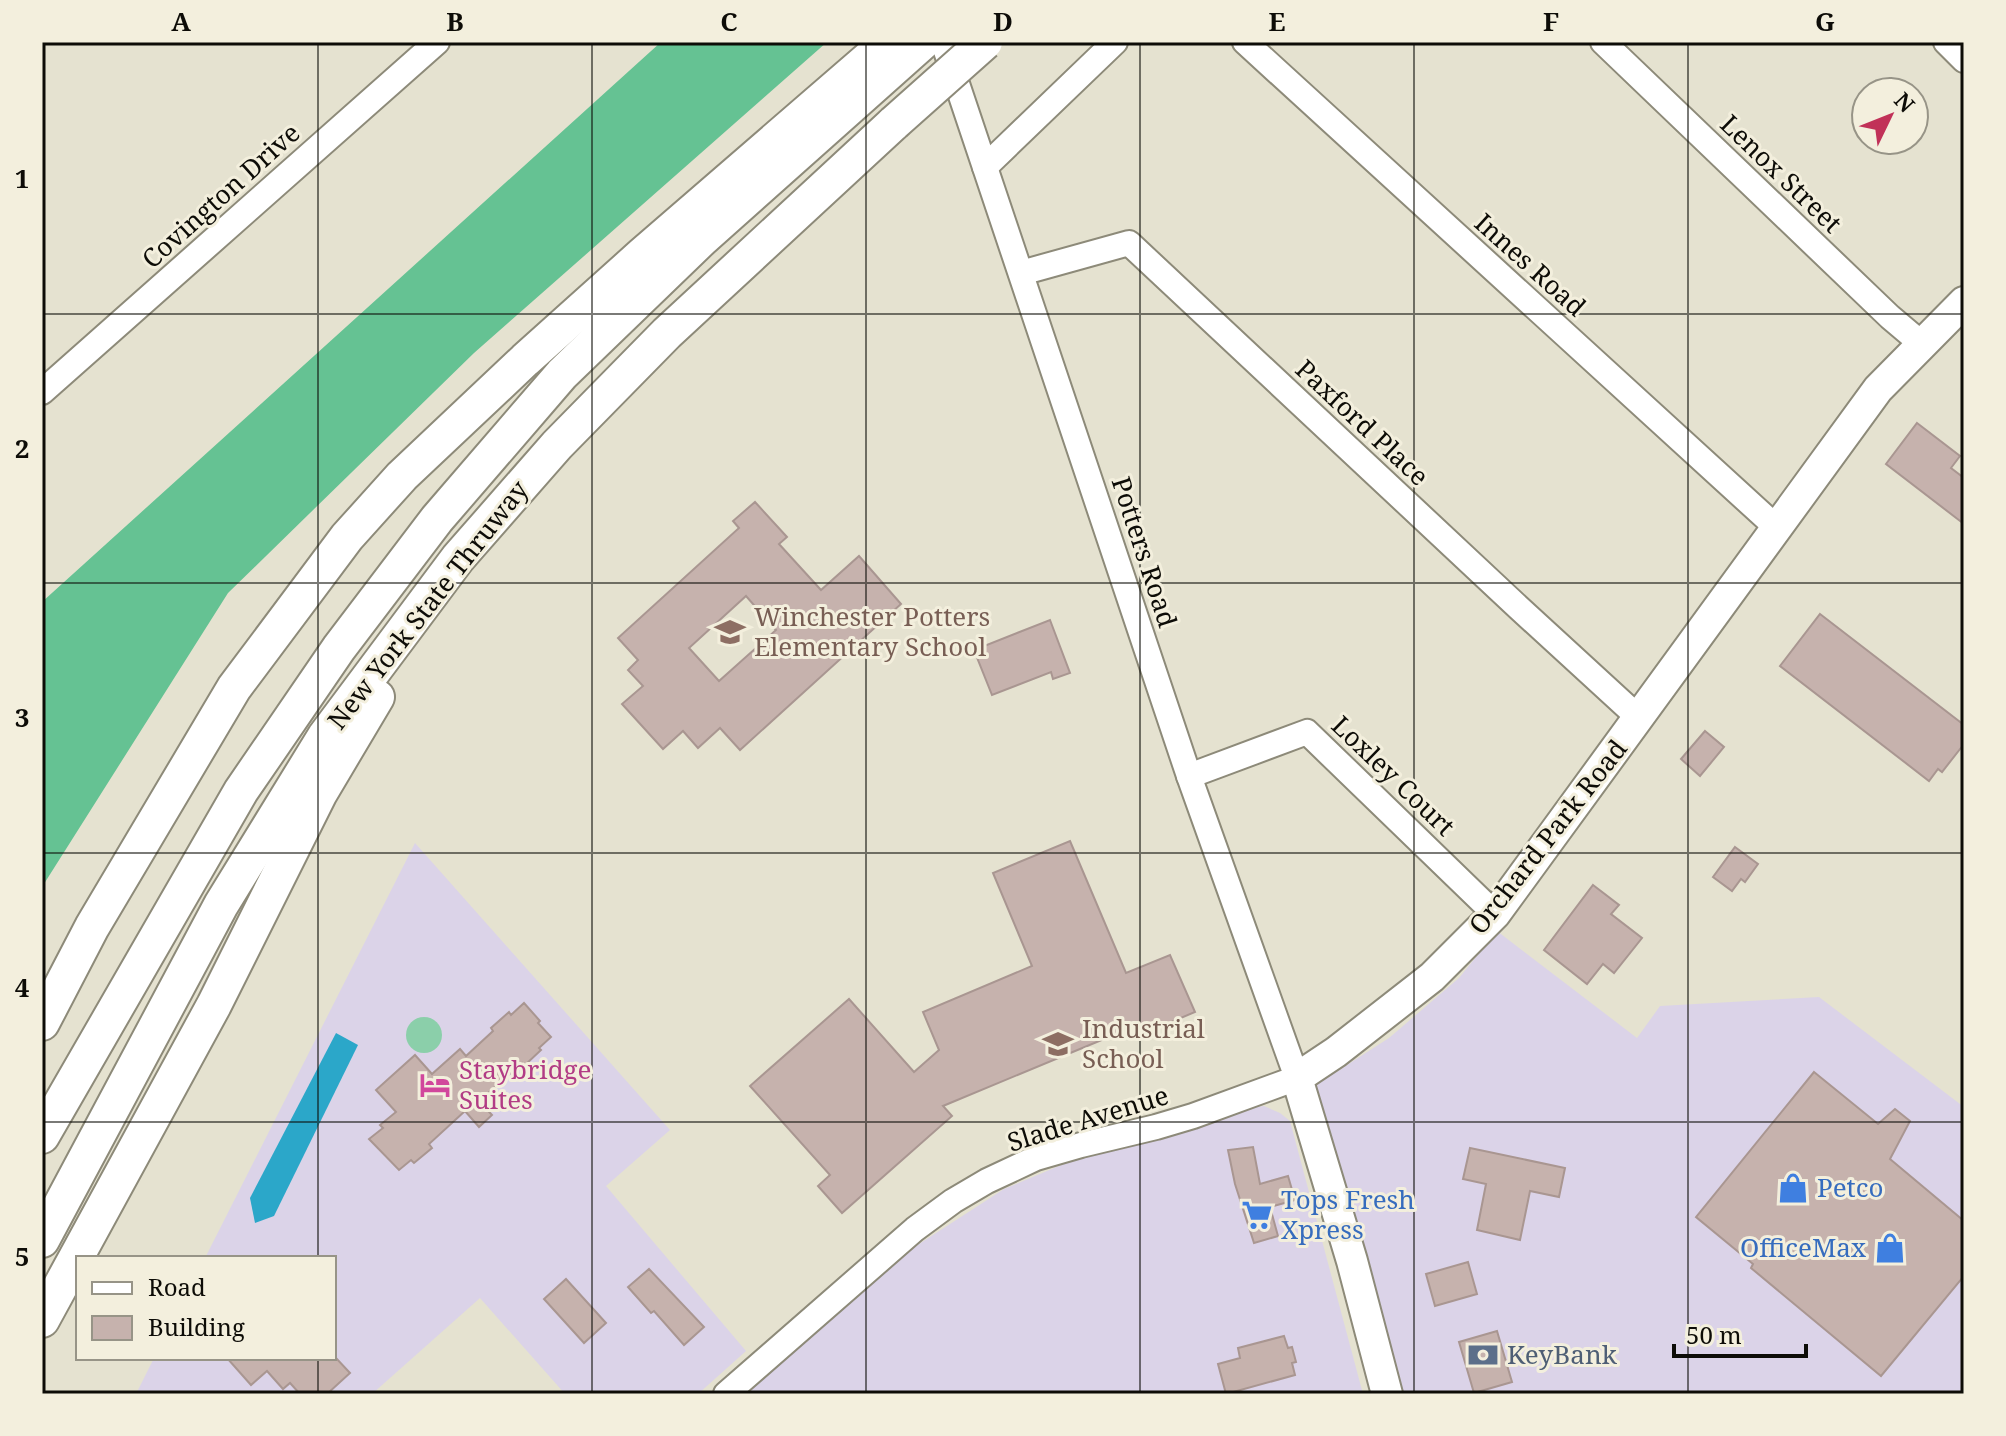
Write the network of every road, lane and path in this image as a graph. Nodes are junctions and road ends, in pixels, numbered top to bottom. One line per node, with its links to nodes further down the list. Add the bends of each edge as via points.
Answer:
1 (437, 42): 15 (street, Covington Drive)
2 (923, 42): 9 (highway, New York State Thruway)
3 (943, 42): 11 (street, Potters Road)
4 (985, 42): 17 (highway, New York State Thruway, bridge, via 667,333 557,445)
5 (1115, 42): 11 (street)
6 (1245, 42): 16 (street, Innes Road)
7 (1603, 42): 14 (street, Lenox Street)
8 (1946, 42): 10 (street)
9 (880, 59): 21 (highway, via 642,255 402,476 347,537 234,688); 25 (highway, New York State Thruway, via 562,374 437,519 339,648 241,791)
10 (1964, 60)
11 (985, 167): 12 (street, Potters Road)
12 (1021, 273): 18 (street, Paxford Place, via 1129,243); 19 (street, Potters Road)
13 (1964, 302): 14 (main road, Orchard Park Road)
14 (1922, 344): 16 (main road, Orchard Park Road, via 1878,389)
15 (42, 392)
16 (1777, 528): 18 (main road, Orchard Park Road)
17 (458, 558): 26 (highway, New York State Thruway, via 325,736 221,905); 27 (highway, via 320,793 214,1005)
18 (1639, 718): 20 (main road, Orchard Park Road)
19 (1189, 776): 20 (street, Loxley Court, via 1307,732); 24 (street, Potters Road)
20 (1495, 914): 24 (main road, Orchard Park Road, via 1432,977)
21 (92, 927): 22 (highway); 23 (highway)
22 (42, 986)
23 (42, 1023)
24 (1297, 1078): 30 (street, Slade Avenue, via 1193,1116 1036,1158 987,1181 915,1229); 31 (main road)
25 (42, 1136)
26 (42, 1240)
27 (77, 1256)
28 (76, 1258): 29 (highway)
29 (42, 1320)
30 (726, 1394)
31 (1387, 1394)

